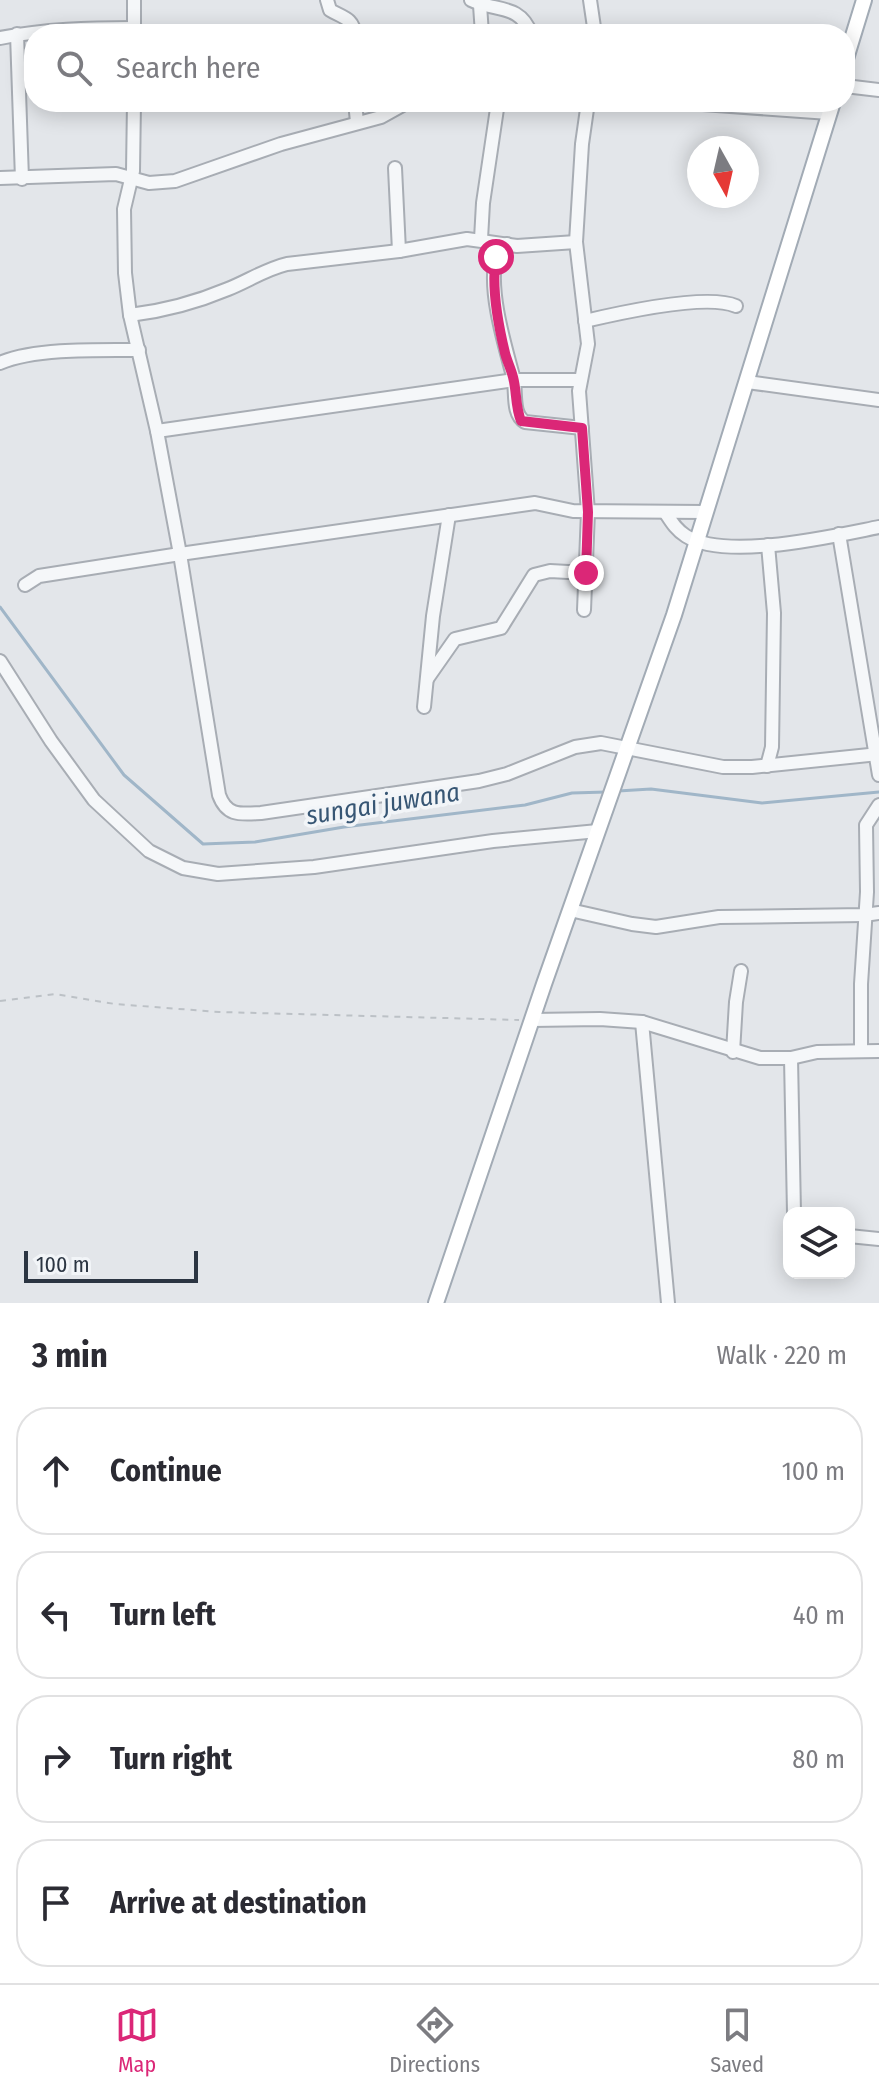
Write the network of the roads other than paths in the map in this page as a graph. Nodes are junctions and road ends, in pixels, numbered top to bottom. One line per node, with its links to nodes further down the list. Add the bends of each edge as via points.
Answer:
1 (134, 0): 6 (street)
2 (327, 0): 7 (street, via 330,10)
3 (590, 0): 10 (street)
4 (864, 0): 11 (main road)
5 (476, 2): 8 (street); 9 (street, via 502,7)
6 (134, 24)
7 (351, 24)
8 (480, 24)
9 (526, 24)
10 (594, 24)
11 (855, 29)
12 (24, 33): 13 (street)
13 (17, 34): 14 (street); 27 (street)
14 (0, 38)
15 (855, 87): 16 (street)
16 (879, 90)
17 (134, 112): 26 (street)
18 (356, 112): 23 (street)
19 (390, 112): 23 (street)
20 (497, 112): 28 (street)
21 (587, 112): 29 (street)
22 (830, 112): 39 (main road)
23 (357, 122): 26 (street, via 175,181)
24 (395, 168): 31 (street)
25 (0, 178): 27 (street)
26 (131, 178): 27 (street, via 116,174); 33 (street, via 124,209)
27 (22, 179)
28 (481, 239): 30 (street); 31 (street)
29 (576, 242): 30 (street); 34 (street)
30 (507, 244): 37 (street, via 495,261 496,292 504,352)
31 (399, 251): 33 (street, via 279,266 195,301)
32 (736, 306): 34 (street, via 713,301)
33 (130, 315): 35 (street)
34 (585, 321): 38 (street, via 588,350)
35 (139, 350): 36 (street); 42 (street)
36 (0, 363)
37 (514, 380): 38 (street); 41 (street, via 521,421); 42 (street)
38 (580, 380): 41 (street)
39 (747, 382): 40 (street); 45 (main road)
40 (879, 400)
41 (582, 428): 43 (street)
42 (157, 431): 51 (street)
43 (588, 512): 44 (street); 46 (street, via 535,503); 52 (street)
44 (665, 512): 45 (street); 49 (street, via 680,532)
45 (705, 512): 49 (main road)
46 (449, 515): 51 (street); 56 (street)
47 (879, 527): 48 (street)
48 (839, 534): 50 (street); 59 (street)
49 (697, 541): 50 (street); 58 (main road)
50 (768, 545): 60 (street, via 774,613 772,747)
51 (180, 554): 53 (street, via 39,576); 58 (street, via 219,795 232,812 261,813 479,781 590,744)
52 (586, 573): 54 (street); 56 (street, via 534,575 501,628 455,639)
53 (25, 585)
54 (584, 610)
55 (0, 661): 63 (street, via 94,800 149,851 183,868 218,874 314,867)
56 (427, 679): 57 (street)
57 (424, 707)
58 (628, 747): 60 (street, via 707,766); 63 (main road)
59 (878, 754): 60 (street); 61 (street)
60 (767, 766)
61 (879, 772)
62 (879, 805): 66 (street, via 866,825)
63 (598, 831): 64 (main road)
64 (570, 910): 66 (street, via 656,927 719,917); 68 (main road)
65 (879, 913): 66 (street)
66 (864, 915): 70 (street)
67 (741, 971): 72 (street)
68 (532, 1020): 69 (street); 77 (main road)
69 (642, 1022): 72 (street); 78 (street)
70 (861, 1050): 71 (street); 73 (street)
71 (879, 1051)
72 (733, 1052): 73 (street)
73 (791, 1058): 74 (street)
74 (794, 1207)
75 (855, 1237): 76 (street)
76 (879, 1239)
77 (436, 1303)
78 (668, 1303)

